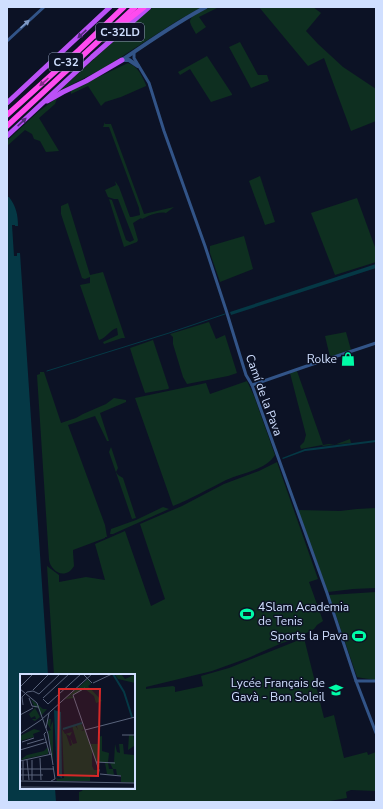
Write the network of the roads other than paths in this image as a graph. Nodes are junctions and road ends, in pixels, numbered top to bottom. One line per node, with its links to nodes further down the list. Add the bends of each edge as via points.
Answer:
1 (44, 7): 8 (street, one-way to 1)
2 (110, 7): 13 (highway, one-way to 13)
3 (124, 7): 15 (highway, C-32, one-way to 15)
4 (135, 7): 10 (highway, C-32)
5 (144, 7): 10 (highway)
6 (148, 7): 14 (highway, C-32LD)
7 (206, 7): 9 (street)
8 (7, 41)
9 (135, 51): 11 (street); 12 (street, Camí de la Pava, via 133,56)
10 (78, 59): 16 (highway, C-32)
11 (122, 60): 12 (street); 14 (highway)
12 (137, 64): 19 (street, Camí de la Pava, via 149,83 246,375)
13 (7, 103)
14 (38, 107): 17 (highway, C-32LD, one-way to 14)
15 (7, 116)
16 (7, 126)
17 (7, 136)
18 (376, 344): 19 (street)
19 (252, 385): 20 (street, Camí de la Pava)
20 (356, 681): 21 (street); 22 (street, Camí de la Pava)
21 (376, 681)
22 (376, 733)

